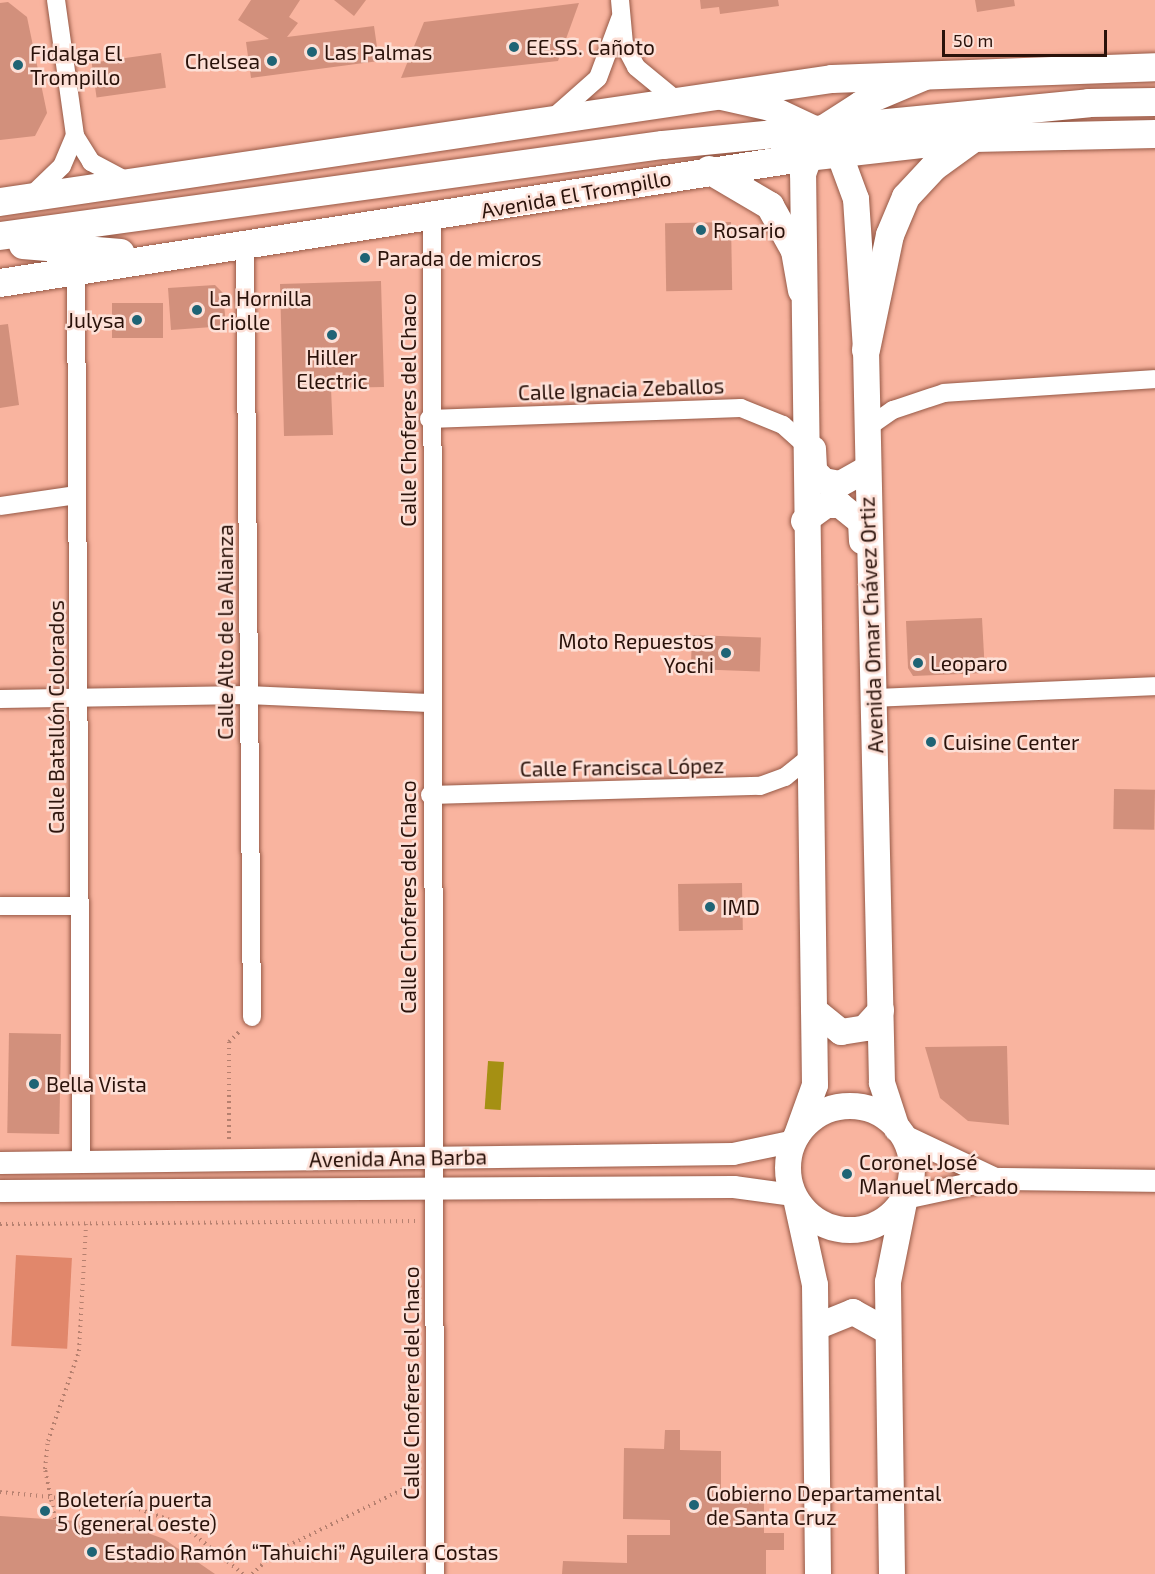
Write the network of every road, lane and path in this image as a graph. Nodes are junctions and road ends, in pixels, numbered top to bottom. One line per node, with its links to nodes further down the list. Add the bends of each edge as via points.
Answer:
1 (56, 0): 13 (street)
2 (620, 0): 3 (street)
3 (620, 19): 7 (street, via 636,67); 10 (street, via 598,78)
4 (1155, 68): 5 (main road)
5 (935, 73): 6 (main road); 11 (main road, via 861,104)
6 (714, 95): 7 (main road); 11 (main road, Avenida Omar Chávez Ortiz, via 770,108)
7 (675, 99): 10 (main road)
8 (1155, 102): 9 (main road, Avenida El Trompillo)
9 (1019, 110): 11 (main road, Avenida El Trompillo); 14 (main road)
10 (550, 120): 18 (main road)
11 (819, 131): 15 (main road, Avenida Omar Chávez Ortiz); 16 (main road); 21 (main road, Avenida El Trompillo, via 663,145)
12 (1155, 134): 14 (main road, Avenida El Trompillo)
13 (75, 136): 18 (street, via 97,167); 19 (street, via 62,166)
14 (974, 138): 15 (main road, Avenida El Trompillo); 28 (main road, via 934,167 906,197 890,235)
15 (839, 153): 16 (main road, Avenida El Trompillo); 28 (main road, Avenida Omar Chávez Ortiz, via 856,199)
16 (807, 157): 17 (main road, Avenida El Trompillo); 27 (main road, via 801,203)
17 (708, 170): 20 (main road, Avenida El Trompillo); 27 (main road, via 775,213 795,251)
18 (131, 182): 19 (main road)
19 (14, 200)
20 (432, 219): 23 (main road, Avenida El Trompillo); 31 (street, Calle Choferes del Chaco)
21 (0, 236)
22 (0, 243): 24 (main road)
23 (245, 246): 24 (main road, Avenida El Trompillo); 41 (street, Calle Alto de la Alianza)
24 (167, 257): 25 (main road, Avenida El Trompillo)
25 (76, 271): 26 (main road, Avenida El Trompillo); 35 (street, Calle Batallón Colorados)
26 (0, 282)
27 (802, 290): 29 (main road)
28 (866, 350): 32 (main road, Avenida Omar Chávez Ortiz)
29 (802, 361): 33 (main road); 34 (main road, via 811,382 814,471 824,481 840,484)
30 (1155, 379): 32 (street, via 944,393 893,410)
31 (429, 418): 33 (street, Calle Ignacia Zeballos, via 741,408 783,425); 44 (street, Calle Choferes del Chaco)
32 (867, 428): 34 (main road, Avenida Omar Chávez Ortiz)
33 (803, 443): 37 (main road)
34 (867, 469): 38 (main road, Avenida Omar Chávez Ortiz)
35 (76, 495): 36 (street); 40 (street, Calle Batallón Colorados)
36 (0, 506)
37 (804, 521): 38 (main road, via 826,505 853,511 861,522); 45 (main road)
38 (874, 636): 42 (main road, Avenida Omar Chávez Ortiz)
39 (1155, 687): 42 (street)
40 (79, 695): 41 (street); 43 (street); 48 (street, Calle Batallón Colorados)
41 (247, 695): 44 (street); 51 (street, Calle Alto de la Alianza)
42 (873, 698): 49 (main road, Avenida Omar Chávez Ortiz)
43 (0, 699)
44 (429, 703): 46 (street, Calle Choferes del Chaco)
45 (807, 759): 46 (street, Calle Francisca López, via 785,777 760,786); 50 (main road)
46 (430, 795): 54 (street, Calle Choferes del Chaco)
47 (0, 906): 48 (street)
48 (80, 906): 58 (street, Calle Batallón Colorados)
49 (881, 1010): 50 (main road, via 865,1028 842,1032); 52 (main road, Avenida Omar Chávez Ortiz, via 882,1083)
50 (814, 1011): 53 (main road, via 815,1085)
51 (252, 1017): 55 (path, via 230,1042)
52 (899, 1132): 53 (main road, via 883,1116 845,1107 826,1111); 59 (street); 65 (main road, via 911,1165)
53 (796, 1138): 54 (street, Avenida Ana Barba, via 733,1154); 64 (main road, via 788,1168)
54 (432, 1158): 55 (street, Avenida Ana Barba); 63 (street, Calle Choferes del Chaco)
55 (229, 1161): 58 (street, Avenida Ana Barba)
56 (0, 1163): 57 (street, Avenida Ana Barba)
57 (53, 1163): 58 (street, Avenida Ana Barba); 62 (street)
58 (81, 1163)
59 (994, 1179): 60 (street); 65 (street)
60 (1155, 1181)
61 (0, 1191): 62 (street, Avenida Ana Barba)
62 (53, 1191): 63 (street, Avenida Ana Barba)
63 (432, 1191): 64 (street, Avenida Ana Barba, via 734,1187); 77 (street, Calle Choferes del Chaco)
64 (794, 1197): 65 (main road, via 828,1226 849,1230 870,1227); 69 (main road, via 811,1247)
65 (904, 1200): 70 (main road, via 891,1246)
66 (0, 1224): 67 (path)
67 (86, 1224): 68 (path, via 424,1220); 73 (path, via 79,1351 48,1441 45,1469)
68 (424, 1232)
69 (816, 1327): 70 (main road, via 853,1312); 78 (main road)
70 (887, 1331): 79 (main road)
71 (0, 1492): 73 (path)
72 (421, 1492): 76 (path, via 421,1480 277,1551)
73 (52, 1497): 74 (path); 75 (path, via 128,1505 181,1524)
74 (55, 1519)
75 (243, 1574)
76 (252, 1574)
77 (435, 1574)
78 (818, 1574)
79 (892, 1574)

